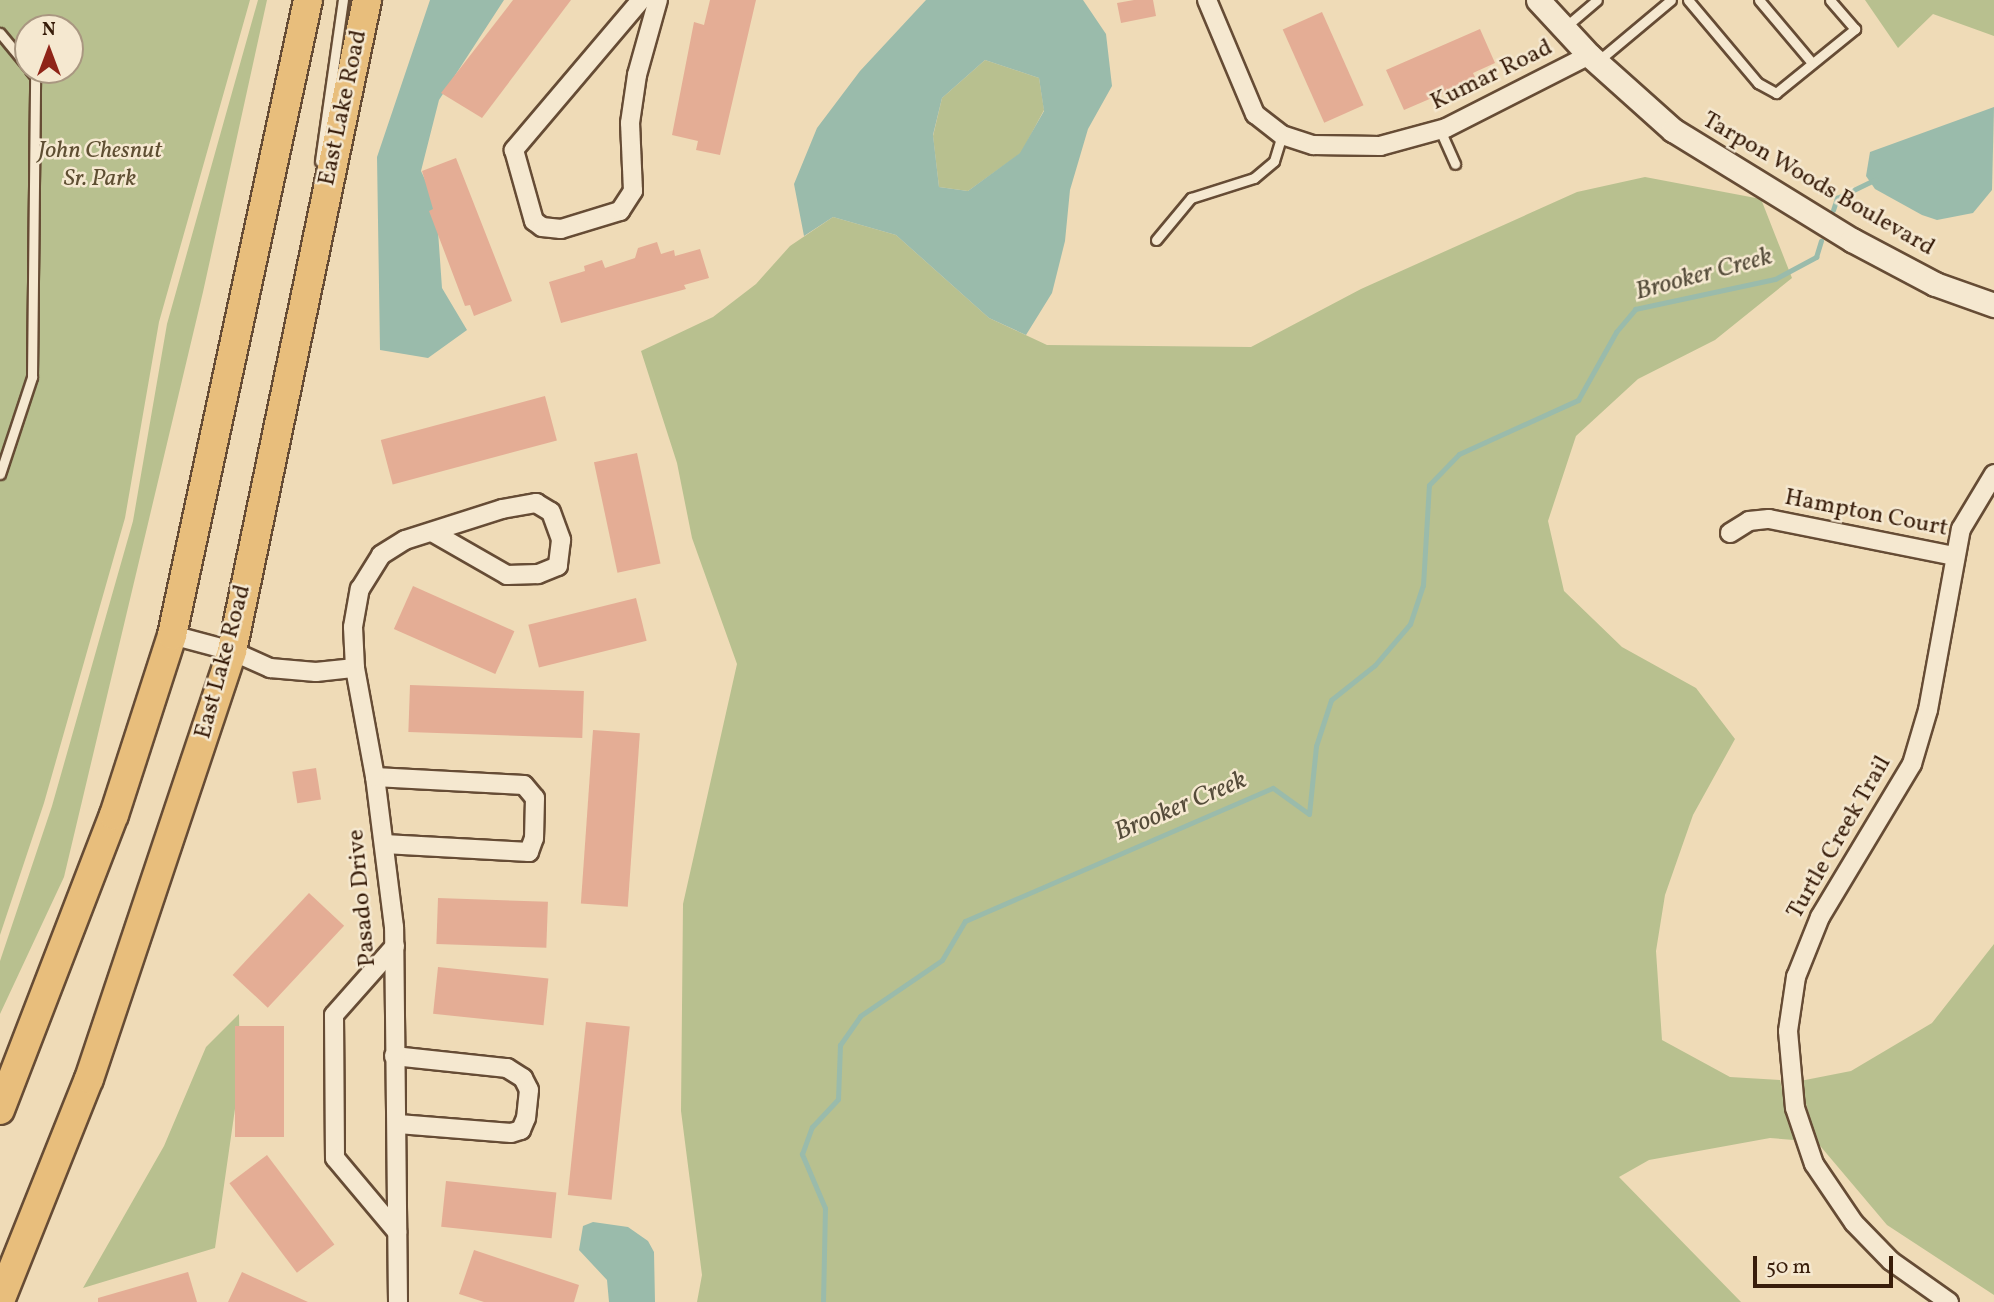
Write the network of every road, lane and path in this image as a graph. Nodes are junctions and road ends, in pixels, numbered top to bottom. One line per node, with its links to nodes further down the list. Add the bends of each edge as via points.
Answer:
1 (307, 0): 30 (main road)
2 (343, 0): 23 (lane)
3 (367, 0): 23 (main road, East Lake Road)
4 (640, 0): 5 (street, via 514,150 534,221 542,227 561,229 620,211 633,191 631,123 637,75)
5 (658, 0)
6 (1207, 0): 20 (street, Kumar Road, via 1255,114)
7 (1538, 0): 13 (street, Tarpon Woods Boulevard)
8 (1597, 0): 13 (lane)
9 (1671, 0): 16 (lane)
10 (1688, 0): 17 (lane, via 1758,83 1776,93)
11 (1759, 0): 17 (lane)
12 (1830, 0): 17 (lane, via 1855,29)
13 (1563, 29): 16 (street, Tarpon Woods Boulevard)
14 (0, 33): 15 (lane)
15 (14, 50)
16 (1593, 58): 19 (street, Kumar Road); 24 (street, Tarpon Woods Boulevard, via 1673,130 1737,173 1936,284)
17 (1812, 64)
18 (35, 84): 25 (lane, via 32,377)
19 (1440, 130): 20 (street, Kumar Road, via 1380,146 1313,145); 21 (lane)
20 (1282, 135): 22 (lane, via 1274,161 1254,177 1191,198)
21 (1455, 164)
22 (1156, 240)
23 (303, 302): 31 (main road, East Lake Road)
24 (1994, 305)
25 (0, 474)
26 (1994, 474): 29 (street, Turtle Creek Trail, via 1961,529)
27 (432, 532): 27 (street, Pasado Drive, via 507,575 538,574 558,566 561,540 551,512 536,503); 32 (street, Pasado Drive, via 405,540 381,555 360,589 353,626)
28 (1730, 533): 29 (street, Hampton Court, via 1749,521 1769,519)
29 (1955, 556): 42 (street, Turtle Creek Trail, via 1928,710 1912,764 1819,917 1796,977 1788,1031 1795,1108 1814,1164 1854,1223 1891,1261)
30 (172, 635): 31 (street); 37 (main road, via 114,815)
31 (233, 651): 32 (street, via 270,668 316,672); 40 (main road, East Lake Road, via 89,1079)
32 (355, 668): 33 (street, Pasado Drive)
33 (375, 777): 34 (street, Pasado Drive); 34 (street, via 524,785 535,798 529,852)
34 (384, 844): 35 (street, Pasado Drive)
35 (395, 946): 36 (street, Pasado Drive); 39 (street, via 334,1015 334,1028 335,1158)
36 (394, 1056): 38 (street, Pasado Drive); 38 (street, via 508,1068 523,1077 529,1090 521,1130 511,1133)
37 (0, 1110)
38 (397, 1124): 39 (street, Pasado Drive)
39 (397, 1232): 41 (street, Pasado Drive)
40 (0, 1301)
41 (398, 1302)
42 (1949, 1302)

